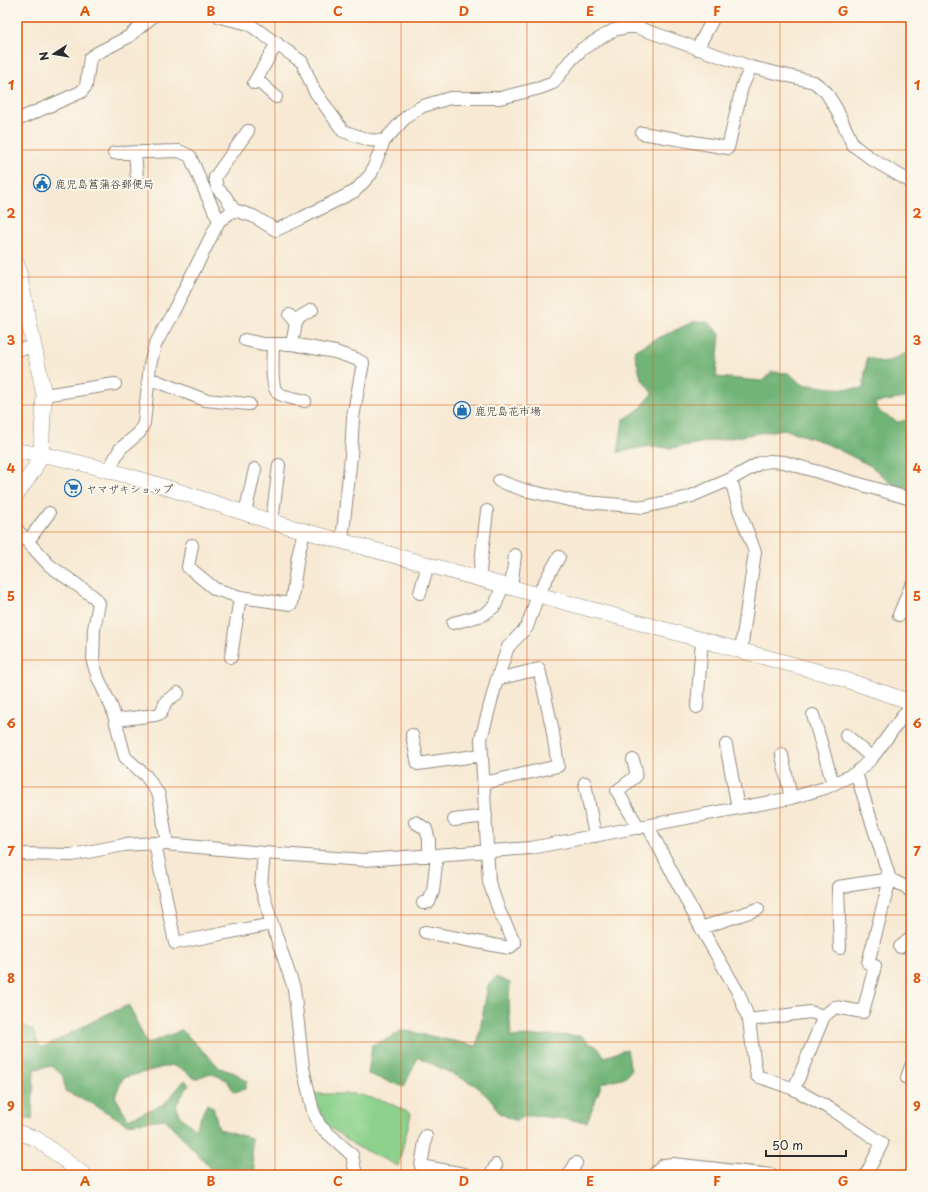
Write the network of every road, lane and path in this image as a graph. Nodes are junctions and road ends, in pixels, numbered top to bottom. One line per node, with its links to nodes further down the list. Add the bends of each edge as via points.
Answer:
1 (152, 17): 9 (street, via 128,37 90,58 86,86 80,92)
2 (220, 17): 4 (street)
3 (714, 17): 6 (street)
4 (250, 20): 5 (street)
5 (277, 43): 8 (street, via 255,81); 12 (street, via 302,62 314,90 343,131 369,140)
6 (697, 49): 7 (street); 12 (street, via 633,26 614,30 582,49 553,82 500,98 450,98 424,106 405,118)
7 (751, 67): 11 (street, via 742,87 728,148); 16 (street, via 814,82 826,92 853,145)
8 (276, 97)
9 (17, 120)
10 (248, 131): 17 (street, via 215,177 217,188)
11 (642, 133)
12 (384, 141): 17 (street, via 371,174 354,191 276,230 253,216)
13 (135, 152): 14 (street); 15 (street); 18 (street, via 179,151 190,156)
14 (114, 153)
15 (137, 179)
16 (911, 182)
17 (234, 210): 18 (street)
18 (219, 221): 27 (street, via 155,345)
19 (17, 264): 20 (street)
20 (20, 296): 25 (street)
21 (312, 310): 24 (street, via 293,319)
22 (245, 340): 23 (street)
23 (273, 344): 24 (street); 30 (street, via 275,390 279,394)
24 (292, 344): 47 (street, via 335,352 363,363 354,417)
25 (35, 348): 26 (street); 29 (street)
26 (17, 349)
27 (149, 378): 31 (street, via 205,400); 36 (street, via 144,423 139,433 120,449)
28 (115, 384): 29 (street)
29 (44, 395): 33 (street)
30 (305, 401)
31 (249, 404)
32 (17, 451): 33 (street)
33 (41, 456): 36 (street); 39 (street, via 34,471)
34 (279, 465): 44 (street)
35 (255, 469): 43 (street)
36 (108, 471): 43 (street)
37 (732, 479): 38 (street, via 689,496 644,507 574,501 524,490); 40 (street, via 760,463 784,462); 62 (street, via 739,510 755,552)
38 (499, 481)
39 (17, 494)
40 (911, 499)
41 (487, 512): 53 (street)
42 (49, 513): 48 (street)
43 (245, 513): 44 (street)
44 (272, 522): 46 (street)
45 (17, 530): 48 (street)
46 (304, 531): 47 (street); 58 (street, via 292,604)
47 (342, 541): 52 (street)
48 (28, 542): 69 (street, via 49,565 99,603 94,629 93,662)
49 (192, 544): 58 (street, via 188,568 214,589)
50 (515, 555): 54 (street)
51 (559, 557): 57 (street)
52 (428, 564): 53 (street); 56 (street)
53 (479, 579): 54 (street)
54 (507, 586): 57 (street); 60 (street, via 495,606 483,615)
55 (911, 586): 59 (street)
56 (420, 593)
57 (538, 595): 61 (street); 64 (street, via 527,627 508,647)
58 (240, 597): 63 (street)
59 (899, 615)
60 (453, 623)
61 (702, 640): 62 (street); 67 (street)
62 (741, 650): 66 (street, via 834,676)
63 (231, 657)
64 (497, 679): 73 (street, via 481,739); 79 (street, via 539,669 558,766)
65 (178, 693): 69 (street, via 166,701 161,713)
66 (911, 704): 75 (street)
67 (697, 707)
68 (813, 715): 80 (street)
69 (116, 720): 88 (street, via 125,758 146,776 159,795)
70 (412, 735): 73 (street, via 418,764)
71 (846, 735): 75 (street)
72 (726, 745): 82 (street)
73 (482, 755): 79 (street)
74 (782, 755): 81 (street)
75 (872, 758): 77 (street)
76 (633, 760): 86 (street, via 635,777 617,790)
77 (856, 773): 80 (street); 93 (street)
78 (586, 783): 87 (street)
79 (484, 784): 83 (street)
80 (833, 784): 81 (street)
81 (791, 798): 82 (street)
82 (738, 808): 86 (street)
83 (486, 816): 84 (street); 89 (street)
84 (454, 820)
85 (415, 822): 92 (street, via 426,829)
86 (643, 827): 87 (street); 98 (street)
87 (595, 836): 89 (street, via 530,848)
88 (161, 843): 90 (street); 91 (street, via 124,844 72,855); 97 (street, via 175,943)
89 (488, 852): 92 (street); 99 (street, via 489,882 500,913 515,943 508,948)
90 (264, 853): 92 (street, via 364,860); 97 (street, via 261,886)
91 (17, 854)
92 (433, 855): 95 (street, via 433,891 429,902)
93 (890, 879): 94 (street); 102 (street, via 838,887); 103 (street, via 868,963 875,966 863,1012 835,1007)
94 (911, 892)
95 (423, 903)
96 (758, 909): 98 (street)
97 (272, 924): 114 (street, via 294,988 303,1068 313,1111 320,1126 352,1155)
98 (700, 928): 104 (street, via 739,994)
99 (425, 932)
100 (911, 938): 101 (street)
101 (900, 947)
102 (840, 948)
103 (824, 1016): 104 (street, via 810,1012); 107 (street)
104 (749, 1020): 107 (street, via 757,1076)
105 (911, 1066): 106 (street)
106 (907, 1078)
107 (794, 1089): 118 (street, via 836,1112 882,1143)
108 (17, 1132): 111 (street, via 37,1139)
109 (426, 1136): 112 (street, via 421,1166)
110 (576, 1163): 115 (street)
111 (71, 1170): 113 (street)
112 (466, 1174)
113 (84, 1175)
114 (356, 1175)
115 (569, 1175)
116 (653, 1175): 117 (street, via 664,1165 673,1164)
117 (772, 1175)
118 (866, 1175)

